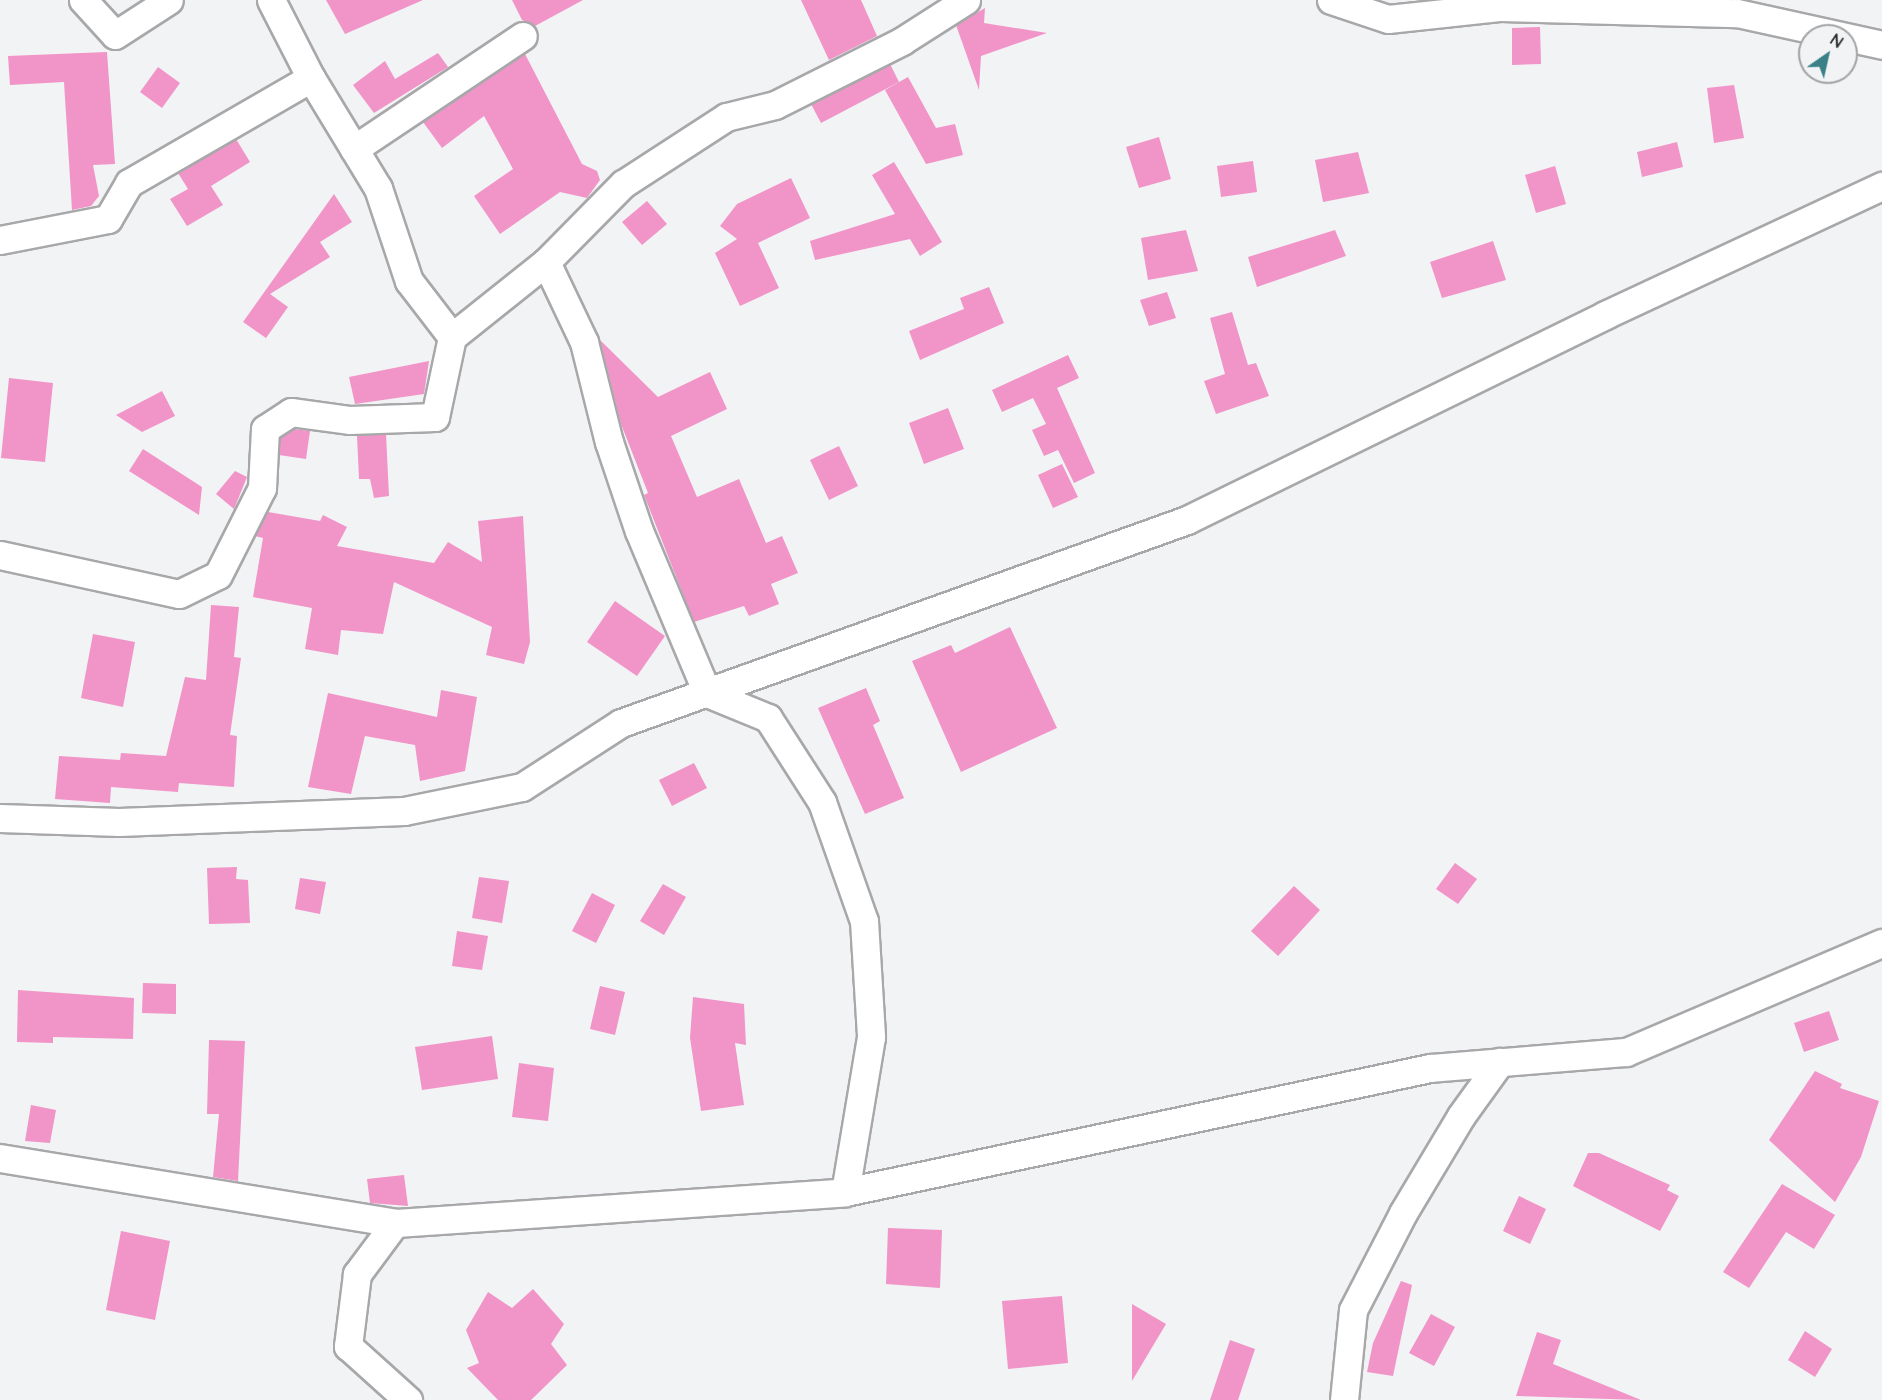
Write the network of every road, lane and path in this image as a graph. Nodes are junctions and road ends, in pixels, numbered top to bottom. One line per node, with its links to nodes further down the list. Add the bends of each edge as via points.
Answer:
1 (83, 0): 2 (street, via 115,35)
2 (169, 0)
3 (272, 0): 8 (street)
4 (966, 0): 12 (street, via 902,41 775,105 726,117 622,184)
5 (1331, 0): 7 (street, via 1388,19 1501,6 1737,13)
6 (523, 36): 9 (street)
7 (1882, 45)
8 (311, 78): 9 (street); 11 (street, via 129,183 108,219)
9 (354, 149): 13 (street, via 378,188 409,281)
10 (1882, 186): 15 (street, via 1605,315 1187,520)
11 (0, 240)
12 (546, 262): 13 (street); 15 (street, via 584,342 609,442 639,531)
13 (452, 337): 14 (street, via 435,417 350,420 291,412 265,429 262,488 218,575 179,594)
14 (0, 555)
15 (707, 693): 16 (street, via 621,723 522,787 404,811 119,822); 20 (street, via 768,718 822,802 864,921 872,1037)
16 (0, 818)
17 (1882, 943): 18 (street, via 1626,1052)
18 (1500, 1062): 20 (street, via 1430,1068); 23 (street, via 1461,1116 1403,1213 1353,1310)
19 (0, 1158): 21 (street)
20 (845, 1192): 21 (street)
21 (395, 1223): 22 (street, via 357,1274 348,1346)
22 (408, 1400)
23 (1344, 1400)

